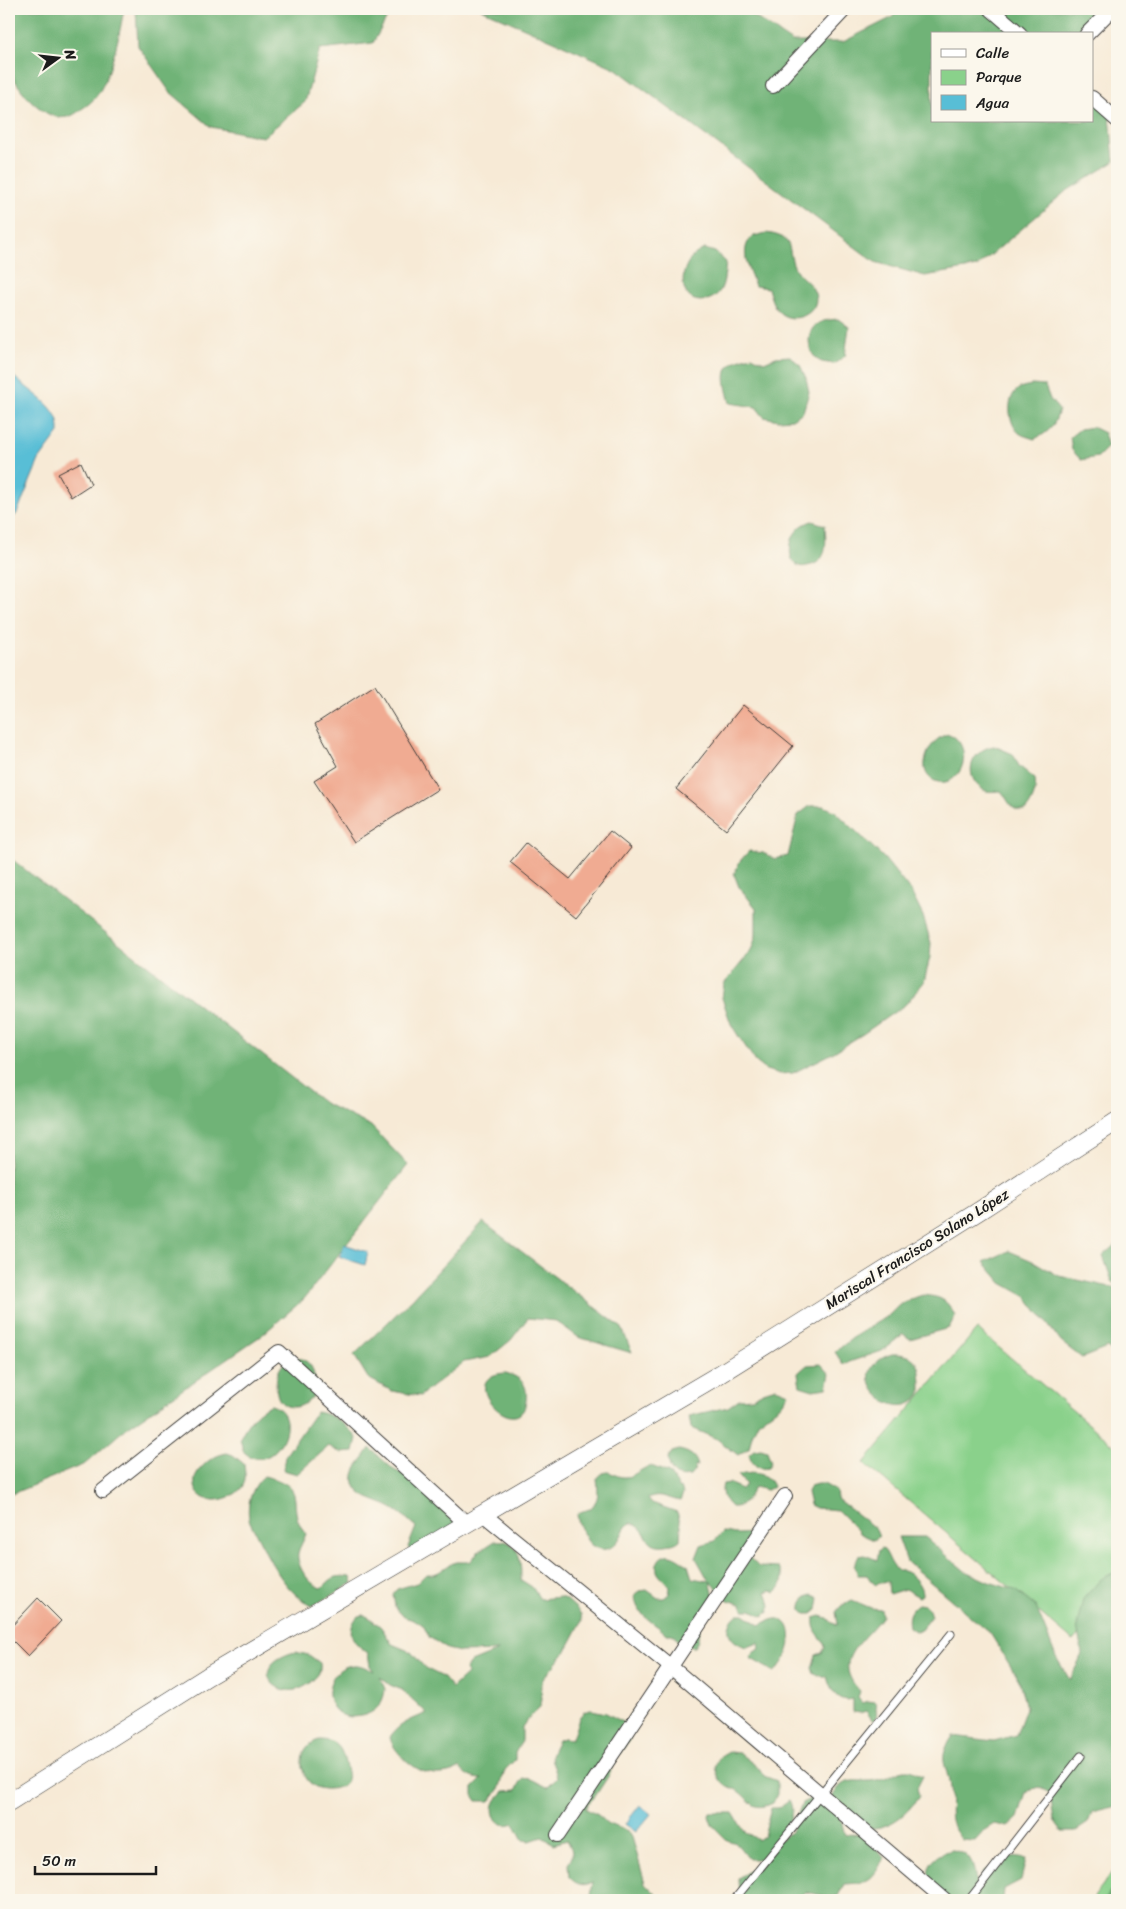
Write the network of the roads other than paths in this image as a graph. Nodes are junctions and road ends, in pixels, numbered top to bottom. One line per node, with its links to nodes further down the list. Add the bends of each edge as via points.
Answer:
1 (845, 9): 6 (street)
2 (991, 9): 4 (street)
3 (1112, 9): 5 (street)
4 (1018, 32)
5 (1089, 32)
6 (773, 86)
7 (1094, 100): 8 (street)
8 (1117, 120)
9 (1117, 1121): 12 (street, Mariscal Francisco Solano López, via 716,1376)
10 (103, 1491): 13 (street, via 279,1352)
11 (786, 1496): 15 (street)
12 (483, 1514): 13 (street, Mariscal Francisco Solano López); 15 (street)
13 (466, 1523): 18 (street, Mariscal Francisco Solano López, via 208,1676)
14 (951, 1634): 17 (lane)
15 (671, 1667): 17 (street); 19 (street)
16 (1081, 1756): 22 (lane)
17 (820, 1794): 20 (lane); 21 (street)
18 (9, 1802)
19 (558, 1835)
20 (734, 1900)
21 (945, 1900)
22 (969, 1900)

